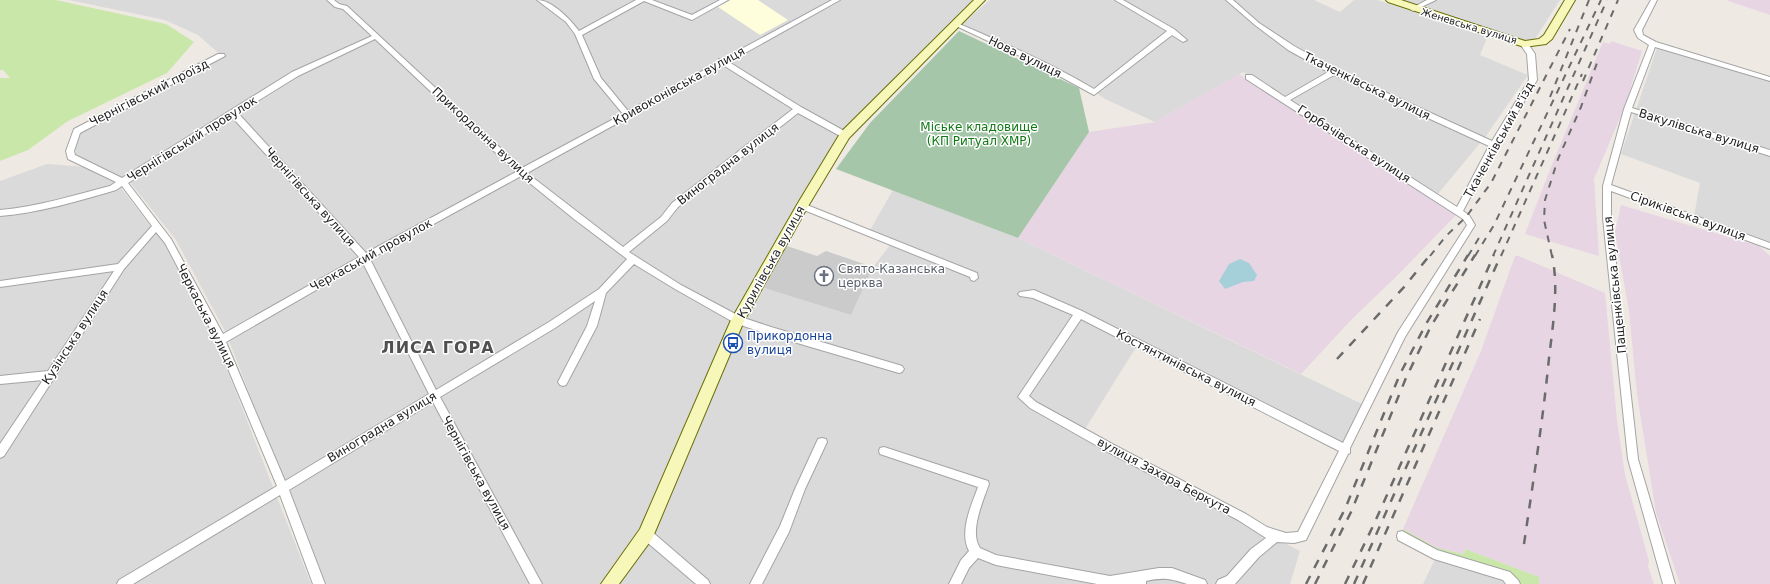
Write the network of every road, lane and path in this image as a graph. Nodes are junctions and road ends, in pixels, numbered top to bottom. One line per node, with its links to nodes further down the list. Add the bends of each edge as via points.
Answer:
1 (330, 0): 18 (street, Прикордонна вулиця, via 337,6 345,7)
2 (540, 0): 17 (street, via 568,21)
3 (641, 0): 17 (street)
4 (646, 0): 5 (street, via 692,18)
5 (725, 0)
6 (837, 0): 23 (street, Кривоконівська вулиця)
7 (980, 0): 15 (main road, Курилівська вулиця)
8 (1118, 0): 16 (street)
9 (1229, 0): 24 (street, Ткаченківська вулиця, via 1256,24 1291,48)
10 (1391, 0): 14 (main road, Женевська вулиця)
11 (1434, 0): 14 (street)
12 (1570, 0): 20 (main road, via 1548,37 1542,42)
13 (1654, 0): 21 (street, via 1638,30 1640,36)
14 (1413, 9): 20 (main road, Женевська вулиця)
15 (955, 24): 16 (street, Нова вулиця, via 1024,55 1094,93); 33 (main road, Курилівська вулиця)
16 (1172, 31): 19 (street)
17 (578, 34): 31 (street, via 598,79)
18 (375, 37): 30 (street, Чернігівський провулок, via 295,74); 36 (street, Прикордонна вулиця)
19 (1183, 40)
20 (1524, 44): 34 (street, Ткаченківський в'їзд, via 1531,54 1533,80)
21 (1653, 44): 26 (street); 29 (street, Пащенківська вулиця)
22 (222, 56): 32 (street, Чернігівський проїзд)
23 (722, 61): 28 (street); 31 (street, Кривоконівська вулиця)
24 (1334, 72): 27 (street); 34 (street, Ткаченківська вулиця)
25 (1249, 77): 27 (street, Горбачівська вулиця)
26 (1770, 79)
27 (1286, 99): 40 (street, Горбачівська вулиця)
28 (798, 109): 33 (street); 44 (street, Виноградна вулиця, via 674,205 664,219)
29 (1628, 109): 35 (street, Вакулівська вулиця); 38 (street, Пащенківська вулиця)
30 (233, 113): 37 (street, Чернігівський провулок); 45 (street, Чернігівська вулиця)
31 (627, 114): 36 (street, Кривоконівська вулиця)
32 (77, 131): 37 (street, Черкаська вулиця, via 71,146 71,157)
33 (846, 135): 39 (main road, Курилівська вулиця)
34 (1494, 145): 40 (street, Ткаченківський в'їзд)
35 (1770, 153)
36 (522, 172): 44 (street, Прикордонна вулиця); 45 (street, Черкаський провулок)
37 (123, 182): 41 (street, Чернігівський провулок, via 113,188 53,204); 42 (street, Черкаська вулиця)
38 (1606, 186): 43 (street, Сіриківська вулиця); 80 (street, Пащенківська вулиця, via 1607,218 1633,459)
39 (802, 206): 48 (street, via 974,275); 53 (main road, Курилівська вулиця)
40 (1458, 212): 61 (street, Горбачівська вулиця, via 1466,217 1471,225 1468,232 1401,335)
41 (0, 213)
42 (156, 226): 47 (street, Кузінська вулиця); 54 (street, Черкаська вулиця, via 168,241)
43 (1770, 246)
44 (623, 252): 46 (street, Прикордонна вулиця)
45 (365, 258): 54 (street, Черкаський провулок); 59 (street, Чернігівська вулиця)
46 (633, 259): 50 (street, Виноградна вулиця); 53 (street, Прикордонна вулиця)
47 (121, 267): 49 (street); 56 (street, Кузінська вулиця)
48 (974, 278)
49 (0, 284)
50 (602, 291): 58 (street, via 592,326); 59 (street, Виноградна вулиця, via 552,325)
51 (1023, 294): 52 (street, Костянтинівська вулиця, via 1034,294)
52 (1079, 314): 61 (street, Костянтинівська вулиця); 66 (street, вулиця Захара Беркута, via 1023,397 1112,449)
53 (738, 320): 55 (street); 65 (main road, Курилівська вулиця)
54 (221, 340): 64 (street, Черкаська вулиця)
55 (899, 369)
56 (50, 375): 57 (street); 63 (street, Кузінська вулиця)
57 (0, 380)
58 (563, 382)
59 (434, 396): 64 (street, Виноградна вулиця); 72 (street, Чернігівська вулиця)
60 (822, 442): 75 (street, via 785,528)
61 (1346, 450): 66 (street, вулиця Захара Беркута, via 1302,536 1294,540)
62 (884, 451): 68 (street, via 984,484 974,514 970,540)
63 (0, 453)
64 (282, 486): 70 (street, Виноградна вулиця); 71 (street, Черкаська вулиця)
65 (646, 534): 73 (main road, Курилівська вулиця); 74 (street)
66 (1275, 536): 78 (street, via 1255,553 1231,580)
67 (1402, 536): 79 (street, via 1434,554 1506,576)
68 (976, 552): 69 (street, via 996,560 1110,581); 76 (street, via 965,564)
69 (1141, 580): 77 (street, via 1159,572 1176,573)
70 (123, 584)
71 (319, 584)
72 (536, 584)
73 (609, 584)
74 (704, 584)
75 (756, 584)
76 (955, 584)
77 (1201, 584)
78 (1222, 584)
79 (1514, 584)
80 (1669, 584)

